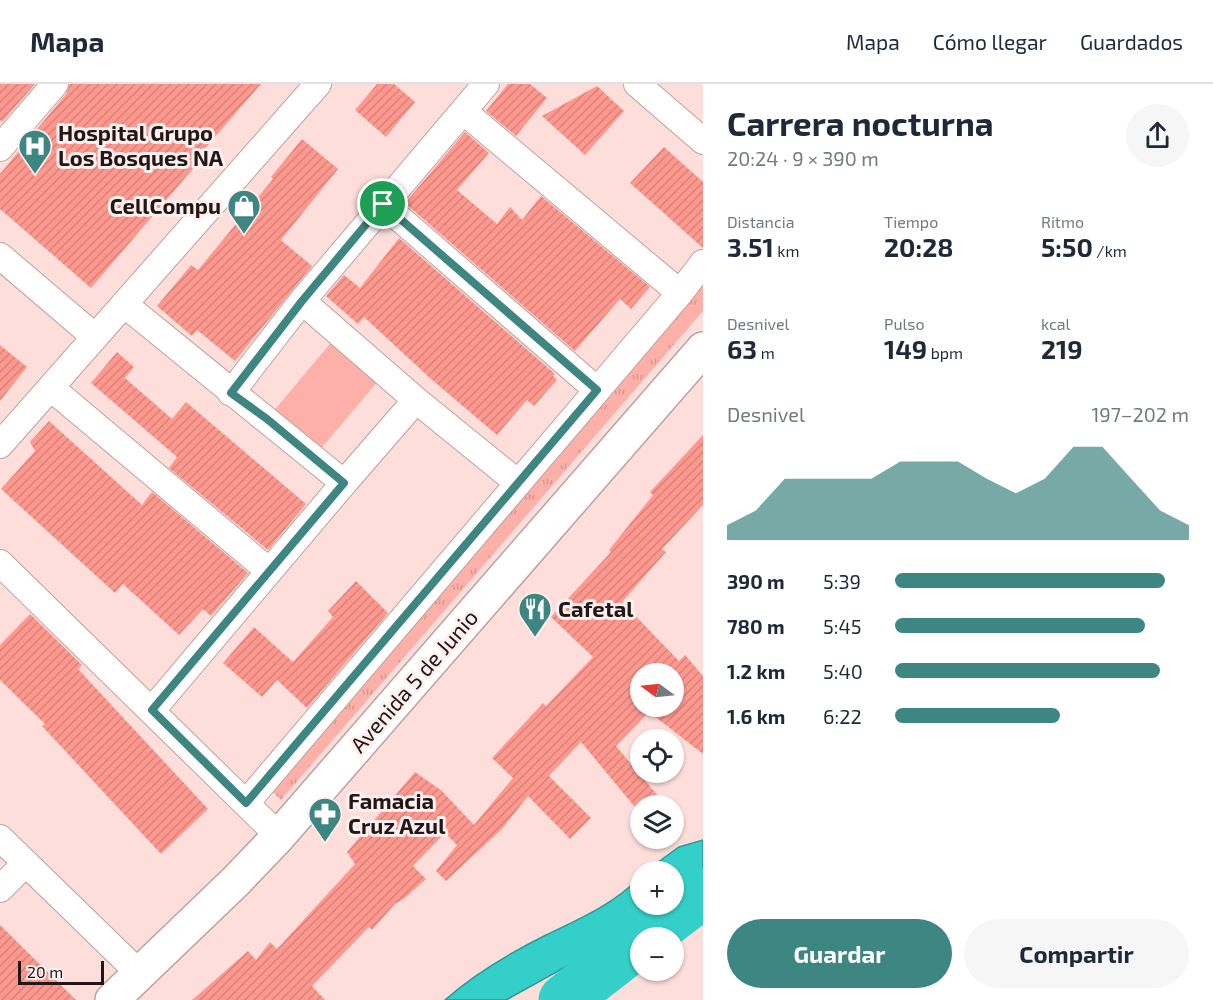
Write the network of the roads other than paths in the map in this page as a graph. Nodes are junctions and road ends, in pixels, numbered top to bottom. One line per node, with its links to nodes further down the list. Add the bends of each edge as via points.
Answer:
1 (55, 84): 7 (street)
2 (318, 84): 13 (street)
3 (486, 84): 5 (street)
4 (637, 84): 6 (street)
5 (463, 111): 8 (street); 11 (street)
6 (703, 141)
7 (0, 147)
8 (383, 204): 12 (street); 17 (street)
9 (0, 255): 14 (street)
10 (703, 263): 11 (street)
11 (680, 293): 17 (street)
12 (302, 301): 18 (street); 19 (street)
13 (124, 304): 14 (street); 18 (street)
14 (95, 338): 16 (street)
15 (703, 349): 27 (street, Avenida 5 de Junio)
16 (51, 388): 20 (street); 24 (street)
17 (597, 390): 22 (street)
18 (231, 393): 21 (street)
19 (416, 400): 21 (street); 22 (street)
20 (0, 446)
21 (344, 483): 24 (street)
22 (518, 483): 26 (street)
23 (0, 563): 25 (street)
24 (269, 571): 25 (street)
25 (152, 710): 26 (street)
26 (246, 803): 27 (street)
27 (279, 836): 31 (street, Avenida 5 de Junio)
28 (0, 838): 29 (street)
29 (26, 863): 30 (street); 31 (street)
30 (0, 889)
31 (141, 974): 32 (street, Avenida 5 de Junio)
32 (112, 1000)

